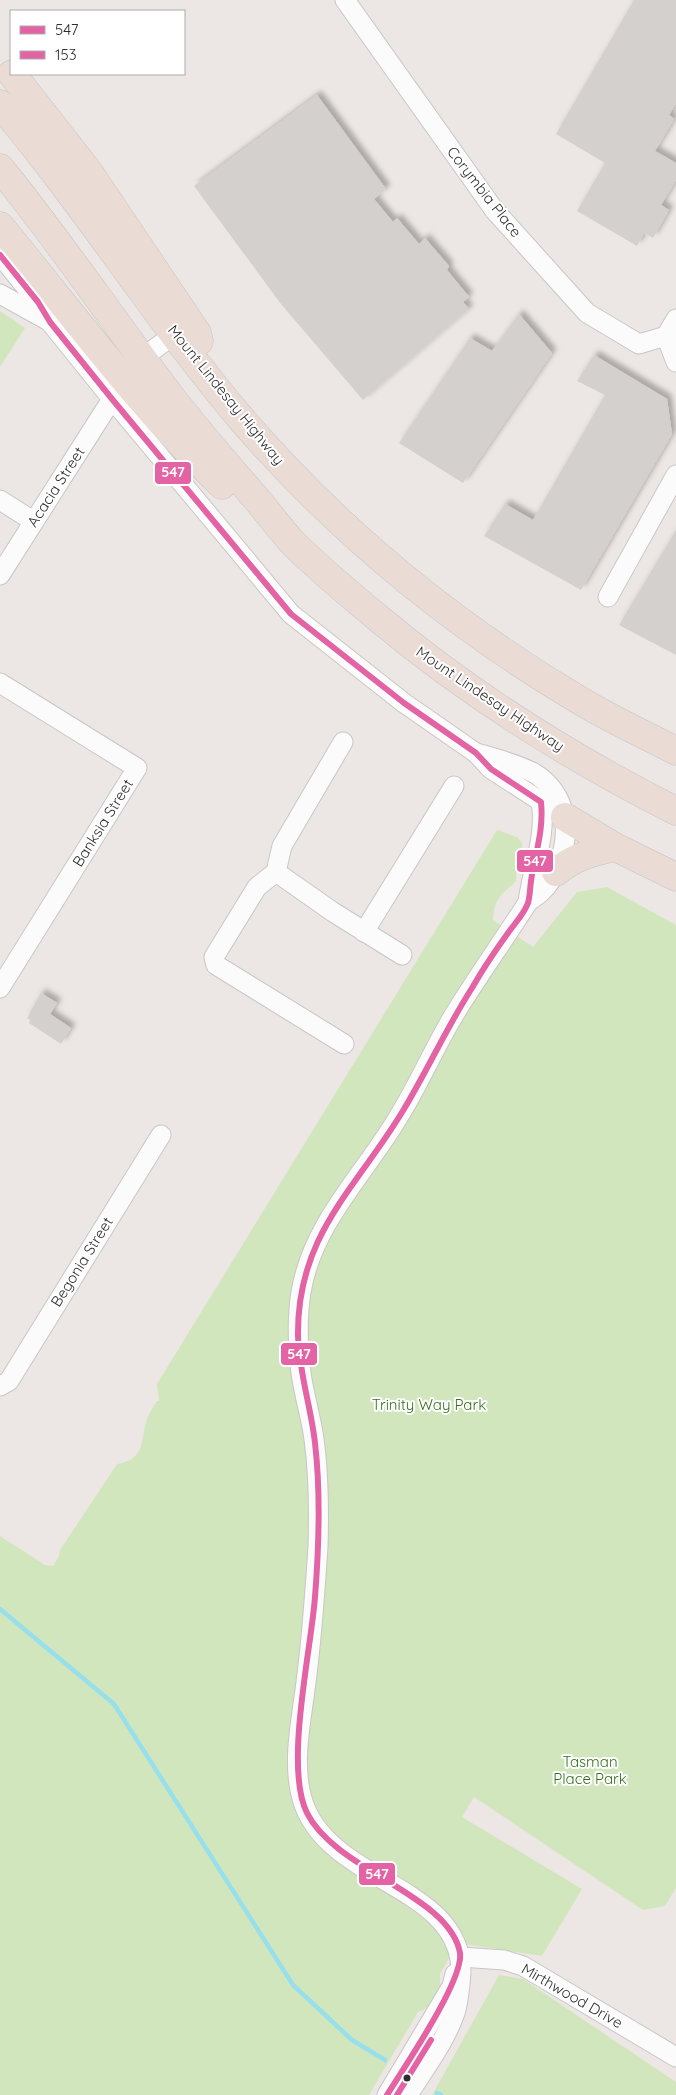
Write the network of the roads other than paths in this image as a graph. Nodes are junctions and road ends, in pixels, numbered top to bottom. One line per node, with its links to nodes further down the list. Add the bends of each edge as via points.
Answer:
1 (345, 0): 13 (street, Corymbia Place, via 495,211 587,313 639,344)
2 (0, 60): 3 (highway)
3 (10, 71)
4 (14, 75): 16 (highway, via 88,170 197,333)
5 (0, 104): 12 (highway, Mount Lindesay Highway, via 46,160)
6 (0, 168): 14 (highway, Mount Lindesay Highway)
7 (0, 226): 21 (highway, via 172,434 265,526)
8 (0, 255): 11 (street)
9 (0, 294): 11 (street)
10 (676, 319): 13 (street)
11 (50, 322): 17 (street)
12 (175, 334): 14 (street); 16 (highway, Mount Lindesay Highway)
13 (666, 336): 15 (street)
14 (142, 358): 21 (highway, Mount Lindesay Highway, via 207,442)
15 (676, 362)
16 (207, 376): 26 (highway, Mount Lindesay Highway, via 289,472 380,558 472,631 520,664 581,702)
17 (112, 399): 20 (street, Acacia Street); 27 (street, via 291,614 404,703)
18 (676, 475): 23 (street)
19 (0, 500): 20 (street)
20 (33, 521): 22 (street, Acacia Street)
21 (292, 542): 30 (highway, Mount Lindesay Highway, via 354,598 452,676 518,722)
22 (0, 575)
23 (608, 597)
24 (0, 683): 39 (street, Banksia Street, via 136,768)
25 (343, 742): 33 (street, via 282,846)
26 (676, 750)
27 (476, 753): 29 (street, via 491,769); 31 (street, via 533,773 552,789)
28 (454, 786): 37 (street)
29 (541, 802): 31 (street); 36 (street, via 541,835)
30 (676, 811)
31 (565, 817): 32 (highway); 34 (street, via 566,843)
32 (615, 848): 34 (highway, via 569,861); 35 (highway)
33 (276, 872): 37 (street); 40 (street, via 257,887 214,956 216,965)
34 (556, 872): 36 (street, via 544,890)
35 (676, 877)
36 (528, 902): 43 (street, via 454,1015 398,1118 336,1206 315,1246 302,1291 299,1324 301,1371 314,1440 318,1494 313,1628 297,1757 305,1812 317,1831 336,1850 430,1909 452,1934)
37 (364, 932): 38 (street)
38 (402, 955)
39 (0, 988)
40 (344, 1044)
41 (161, 1135): 42 (street, Begonia Street, via 8,1381)
42 (0, 1386)
43 (461, 1957): 44 (street, Mirthwood Drive, via 504,1960 522,1966); 45 (street, via 452,1986); 46 (street, via 455,2012)
44 (676, 2057)
45 (387, 2095)
46 (408, 2095)

